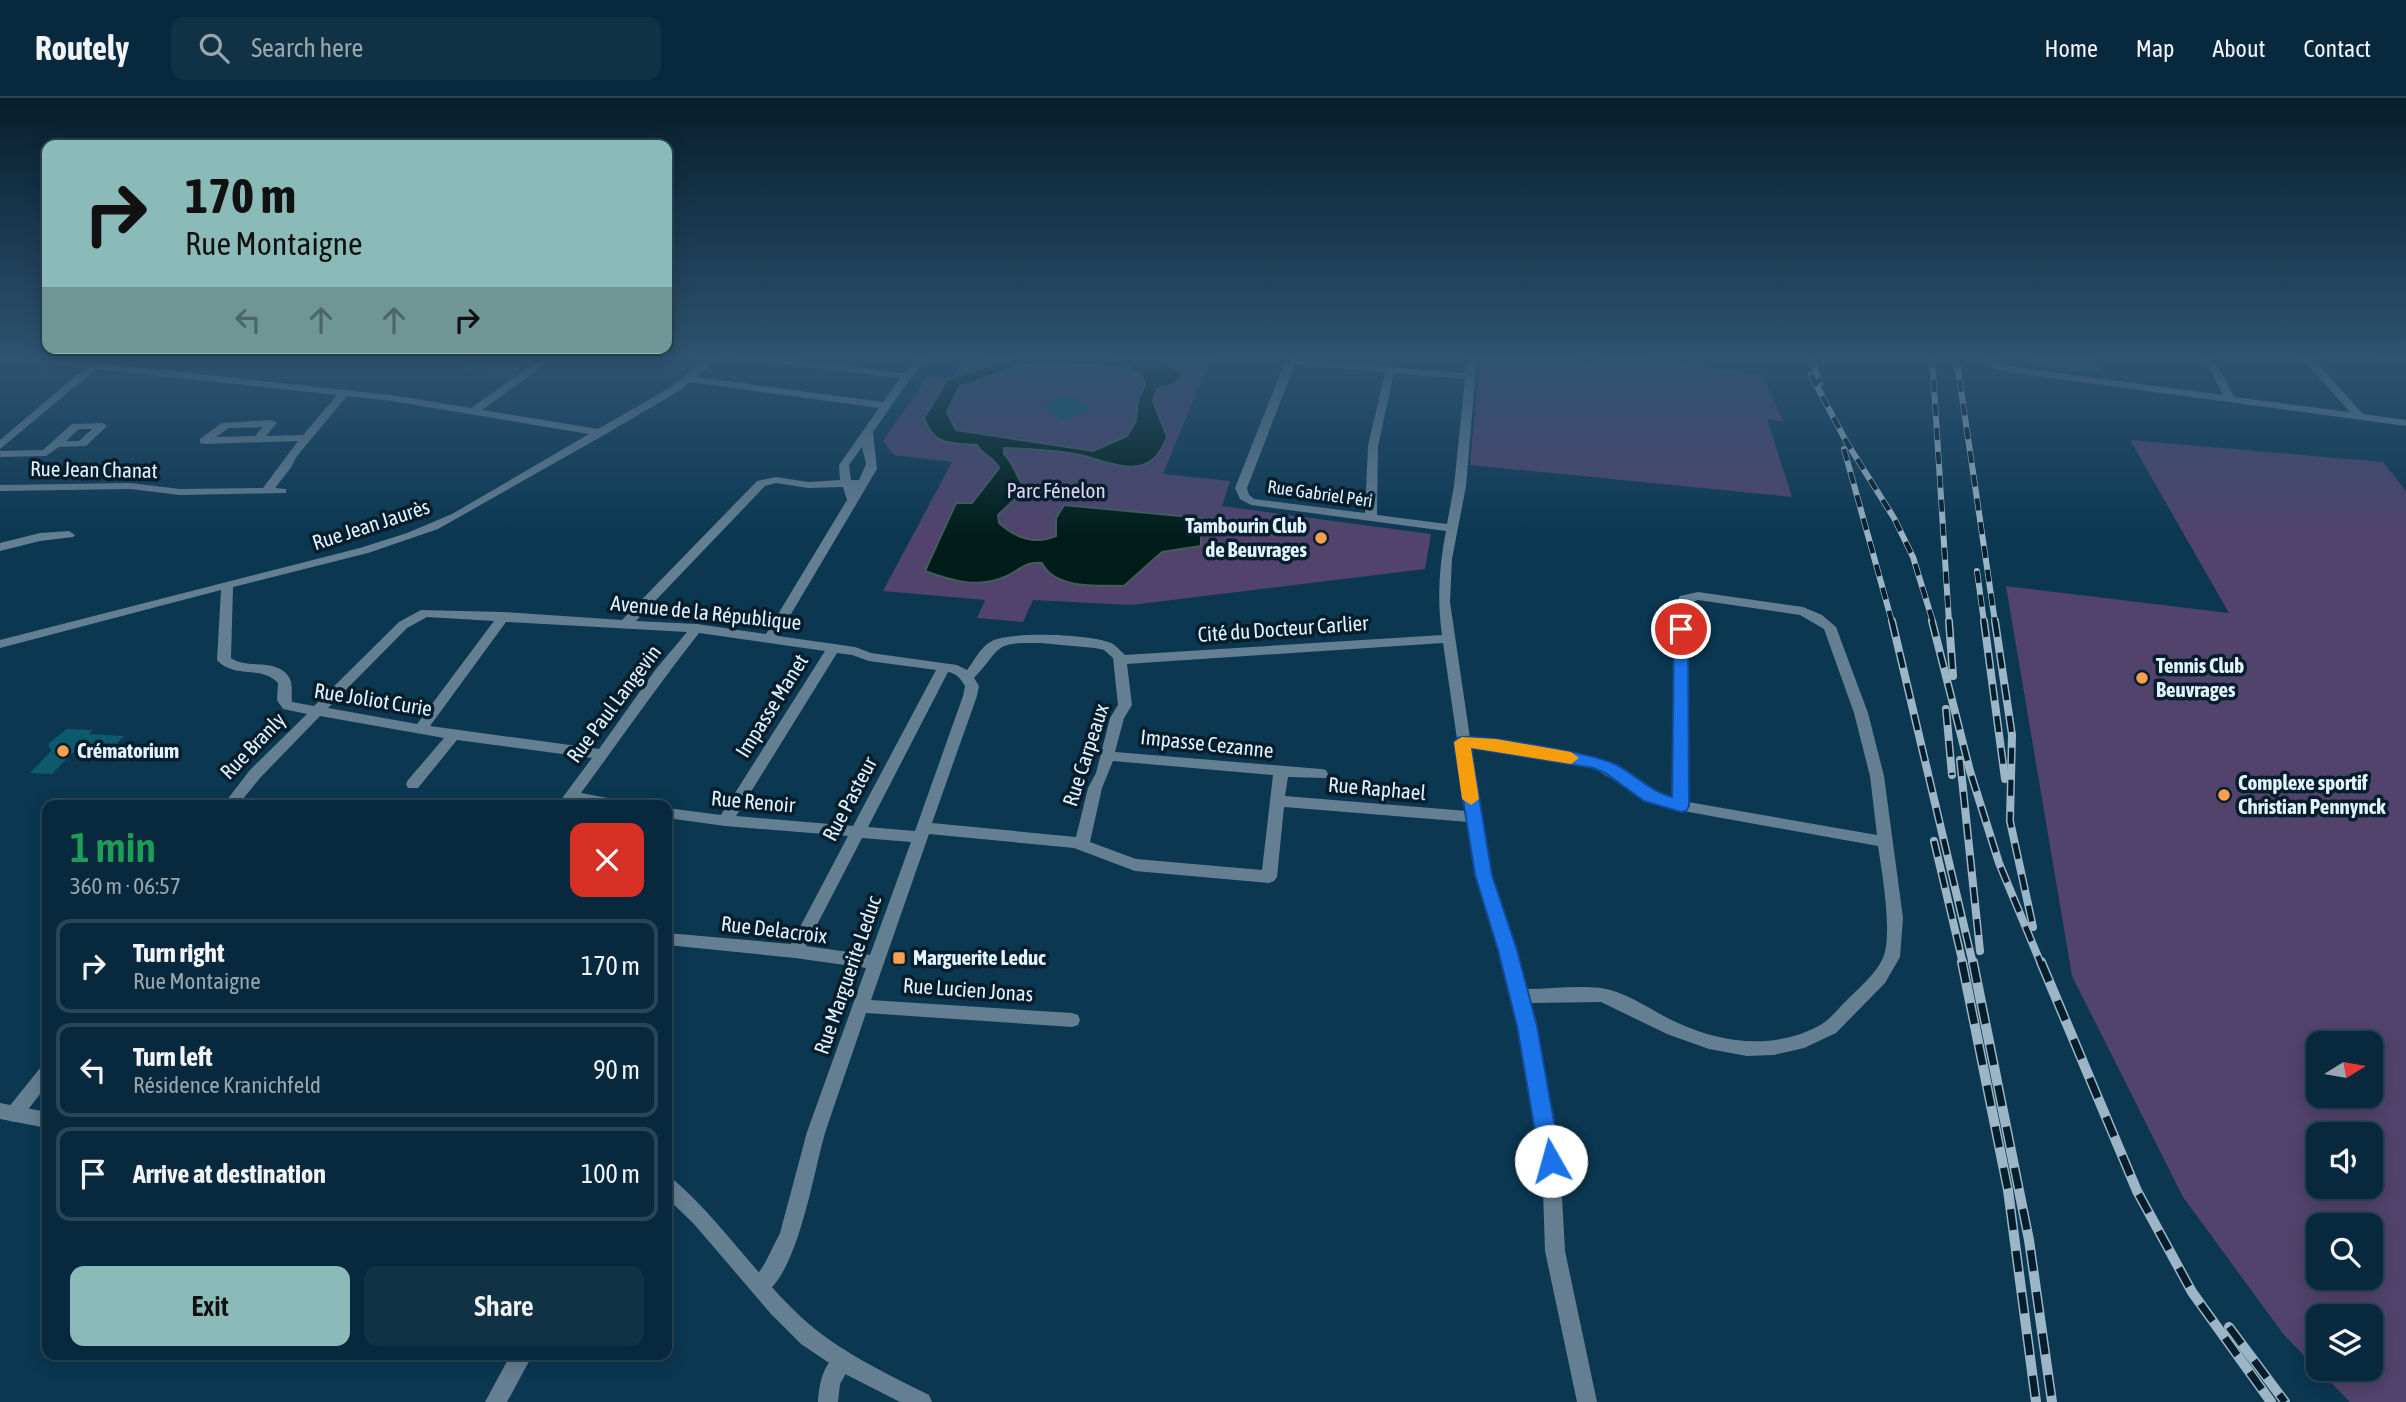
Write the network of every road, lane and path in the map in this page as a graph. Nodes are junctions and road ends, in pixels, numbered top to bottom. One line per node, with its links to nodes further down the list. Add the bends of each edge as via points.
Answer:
1 (33, 417): 16 (street)
2 (324, 417): 13 (street)
3 (502, 417): 11 (street)
4 (627, 417): 11 (street, Rue Jean Jaurès)
5 (879, 417): 12 (street)
6 (1269, 417): 24 (street, Rue Gabriel Péri, via 1241,491 1251,502)
7 (1380, 417): 24 (street, via 1373,446)
8 (1466, 417): 25 (street)
9 (2365, 417): 10 (street)
10 (2406, 423)
11 (600, 433): 28 (street, Rue Jean Jaurès, via 419,534)
12 (868, 433): 18 (street, via 865,444 872,463); 19 (street, via 843,467)
13 (306, 438): 14 (street); 21 (street)
14 (258, 439): 14 (street, via 272,423 226,425 204,441)
15 (56, 444): 17 (street, via 46,453)
16 (0, 446)
17 (0, 454)
18 (863, 483): 19 (street); 23 (street)
19 (848, 485): 23 (street); 31 (street, via 761,483)
20 (0, 488): 21 (street, Rue Jean Chanat)
21 (266, 491): 22 (street, Rue Jean Chanat)
22 (282, 491)
23 (852, 499): 33 (street)
24 (1371, 518): 25 (street, Rue Gabriel Péri)
25 (1452, 528): 34 (street, via 1444,579)
26 (69, 535): 27 (street)
27 (0, 547)
28 (227, 585): 35 (street, Rue Jean Jaurès); 40 (street, Rue Joliot Curie, via 223,660 277,673 285,682 285,704)
29 (436, 613): 30 (street, Avenue de la République); 40 (street, Rue Branly, via 408,621)
30 (503, 616): 31 (street, Avenue de la République); 41 (street)
31 (626, 624): 32 (street, Avenue de la République)
32 (697, 628): 33 (street, Avenue de la République); 44 (street, Rue Paul Langevin)
33 (770, 639): 36 (street, Avenue de la République)
34 (1448, 639): 37 (street, Cité du Docteur Carlier); 43 (street)
35 (0, 644)
36 (833, 648): 38 (street, Avenue de la République); 55 (street, Impasse Manet)
37 (1121, 660): 39 (street, via 1117,652 1102,646 1007,640 989,649); 45 (street, Rue Carpeaux, via 1125,705)
38 (944, 667): 39 (street, Avenue de la République); 56 (street, Rue Pasteur)
39 (967, 677): 57 (street, Rue Marguerite Leduc, via 972,685 970,696)
40 (316, 713): 41 (street, Rue Joliot Curie); 49 (street, Rue Branly)
41 (420, 729): 42 (street, Rue Joliot Curie)
42 (454, 735): 44 (street, Rue Joliot Curie); 48 (street, Rue Joliot Curie)
43 (1462, 742): 52 (street, via 1596,763 1650,797); 54 (street)
44 (602, 754): 50 (street, Rue Paul Langevin)
45 (1108, 756): 46 (street, Impasse Cezanne); 59 (street, Rue Carpeaux)
46 (1281, 771): 47 (street); 51 (street, Impasse Cezanne)
47 (1321, 774)
48 (413, 784)
49 (234, 800)
50 (568, 800)
51 (1278, 801): 54 (street, Rue Raphael); 59 (street, Impasse Cezanne, via 1269,877 1135,865)
52 (1681, 806): 58 (street); 58 (street, via 1682,601 1694,595 1798,610 1818,618 1832,631 1872,754)
53 (672, 814): 55 (street, Rue Renoir)
54 (1473, 817): 63 (street, via 1485,883)
55 (725, 821): 56 (street, Rue Renoir)
56 (857, 831): 57 (street, Rue Renoir); 61 (street, Rue Pasteur)
57 (922, 832): 59 (street, Rue Renoir); 62 (street, Rue Marguerite Leduc)
58 (1885, 842): 63 (street, via 1896,930 1892,957 1846,1014 1810,1038 1774,1048 1734,1048 1686,1034 1601,995)
59 (1082, 843)
60 (672, 939): 61 (street, Rue Delacroix)
61 (795, 951): 62 (street, Rue Delacroix)
62 (876, 963): 64 (street, Rue Marguerite Leduc)
63 (1520, 996): 76 (street, via 1548,1132 1556,1259)
64 (861, 1006): 65 (street, Rue Lucien Jonas); 70 (street, Rue Marguerite Leduc, via 816,1132 782,1251)
65 (1072, 1020)
66 (42, 1077): 67 (street)
67 (7, 1112): 68 (street)
68 (42, 1120)
69 (672, 1191): 70 (street)
70 (760, 1286): 72 (street, via 803,1332)
71 (520, 1360): 73 (street)
72 (843, 1361): 74 (street, via 830,1381); 75 (street)
73 (495, 1402)
74 (828, 1402)
75 (922, 1402)
76 (1587, 1402)

